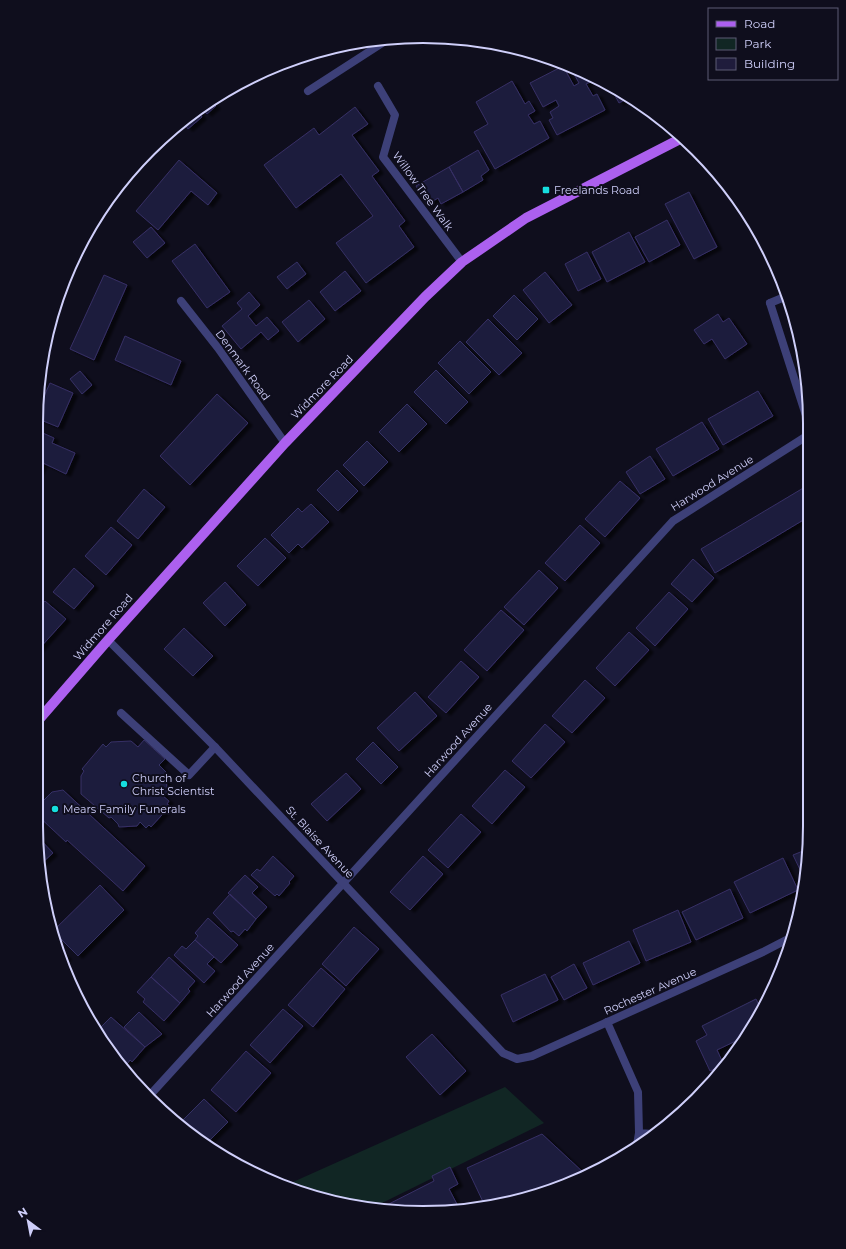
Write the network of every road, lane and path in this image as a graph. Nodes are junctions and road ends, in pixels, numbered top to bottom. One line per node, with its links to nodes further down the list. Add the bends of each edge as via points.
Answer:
1 (378, 46): 3 (street)
2 (378, 86): 5 (street, Willow Tree Walk, via 395,115 383,157)
3 (308, 91)
4 (678, 140): 5 (main road, Widmore Road, via 526,218)
5 (462, 262): 10 (main road, Widmore Road, via 425,297)
6 (782, 298): 8 (street, via 770,303)
7 (181, 301): 10 (street, Denmark Road)
8 (802, 404)
9 (803, 438): 15 (street, Harwood Avenue, via 673,521)
10 (286, 443): 11 (main road, Widmore Road)
11 (108, 640): 13 (main road, Widmore Road); 14 (street, St. Blaise Avenue)
12 (121, 713): 14 (street, via 188,775)
13 (43, 715)
14 (215, 747): 15 (street, St. Blaise Avenue)
15 (343, 883): 18 (street, St. Blaise Avenue, via 503,1053); 19 (street, Harwood Avenue)
16 (785, 940): 17 (street, Rochester Avenue)
17 (607, 1022): 18 (street, Rochester Avenue, via 532,1056); 20 (street, via 638,1092)
18 (517, 1059)
19 (152, 1093)
20 (639, 1133): 21 (street); 22 (street)
21 (645, 1133)
22 (638, 1139)

